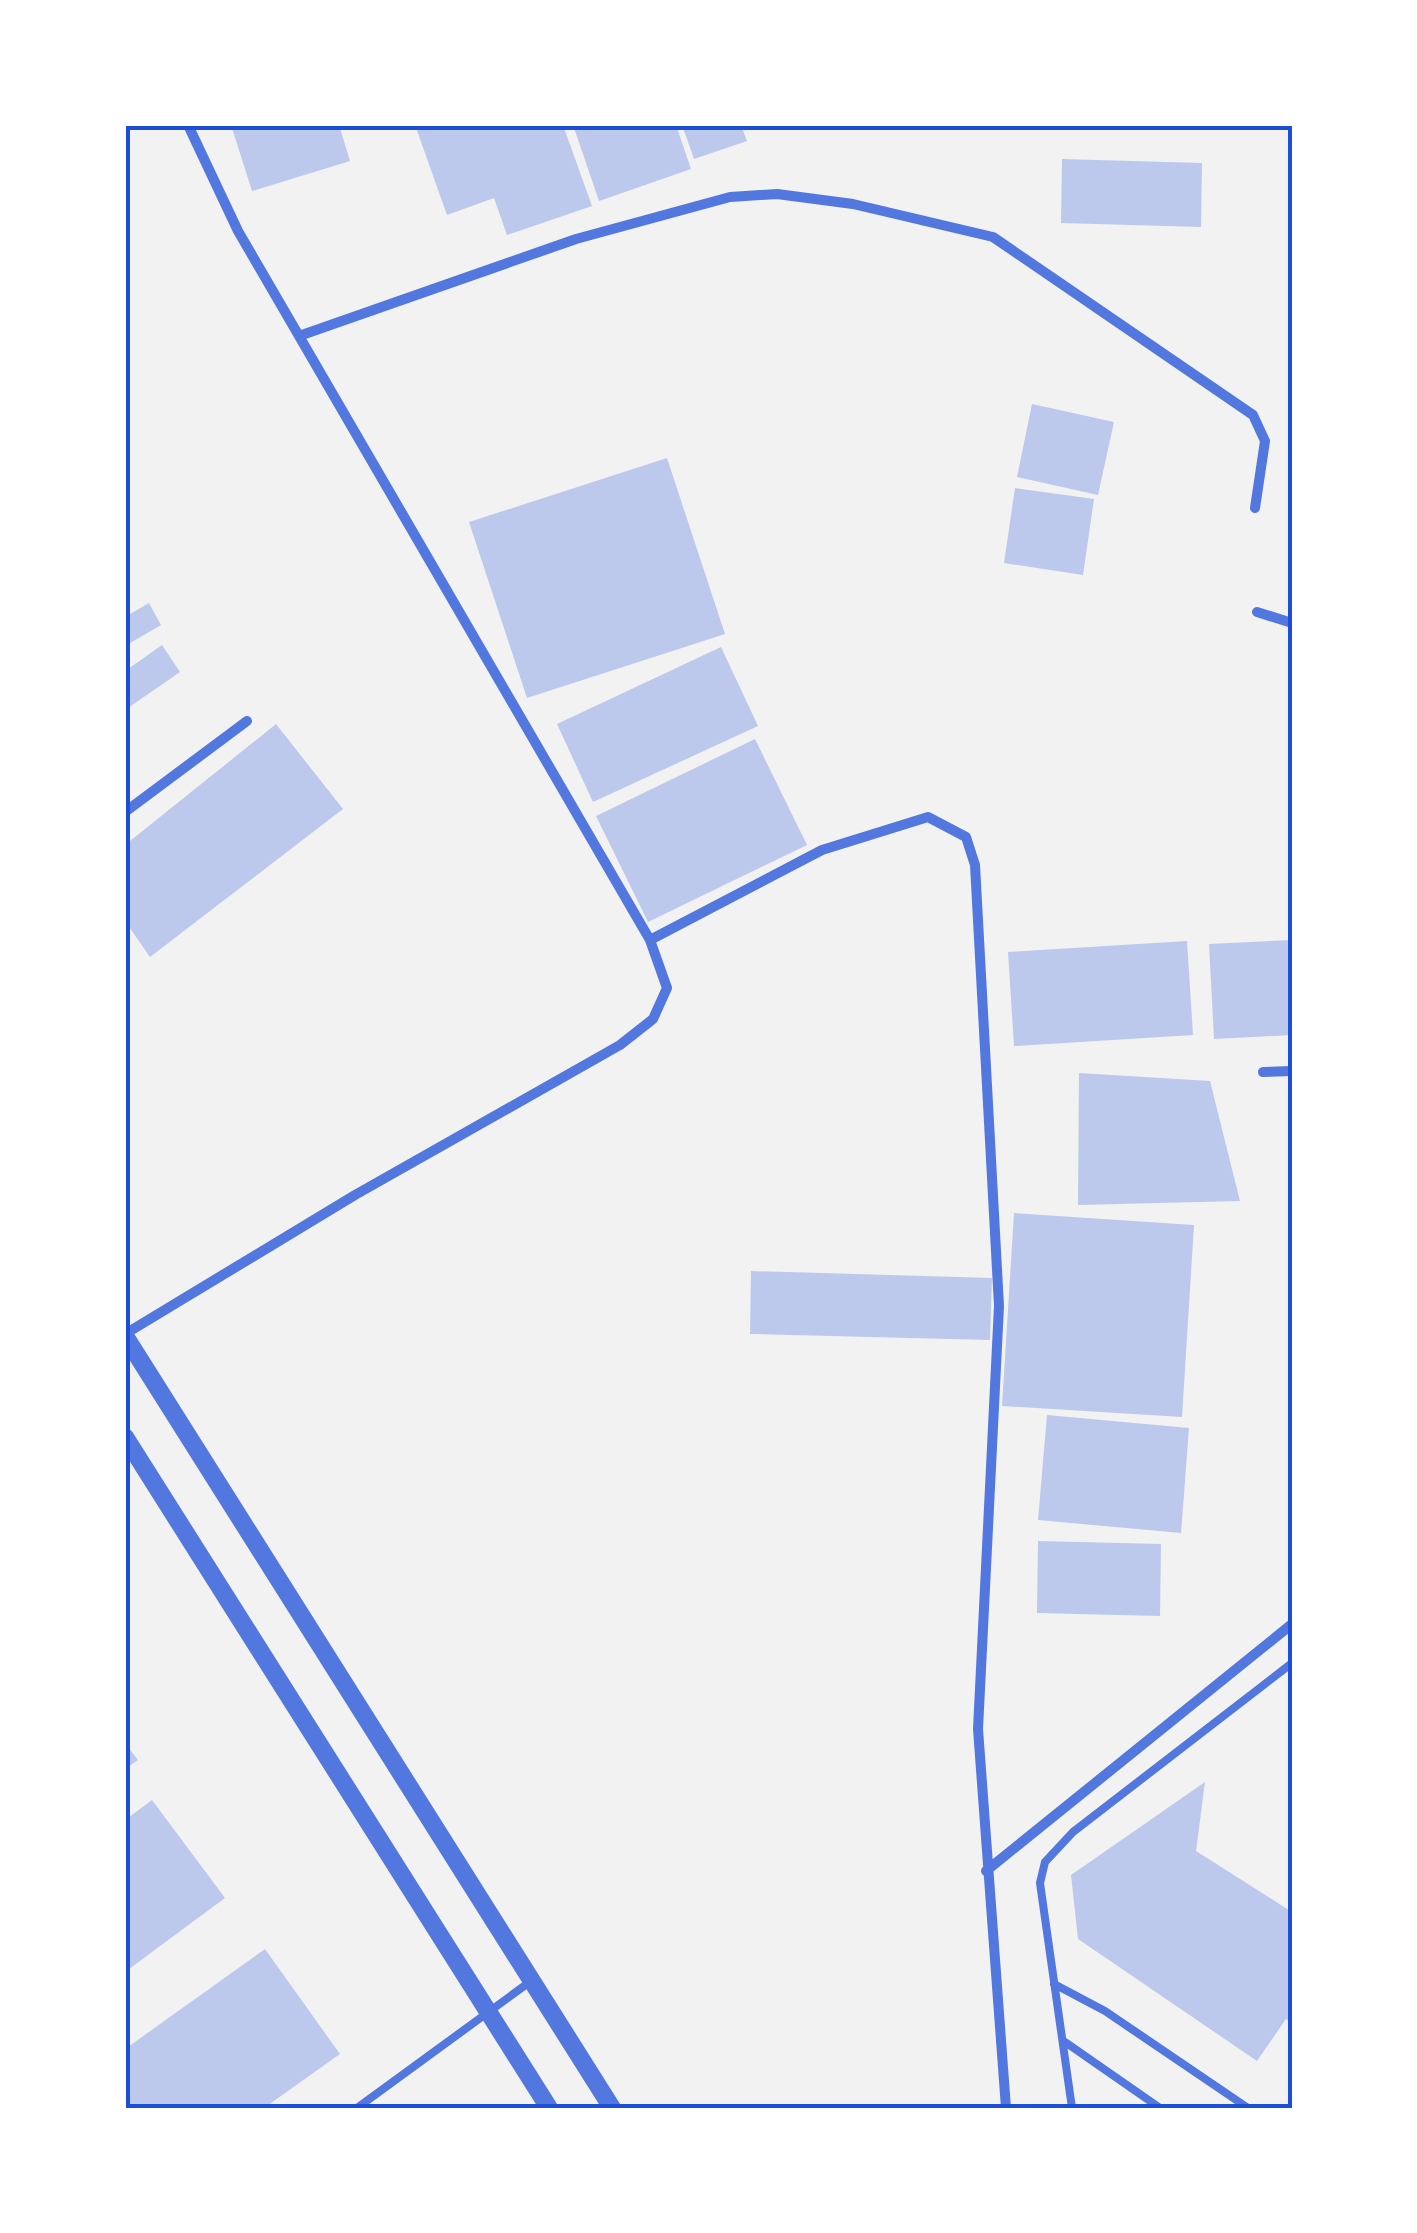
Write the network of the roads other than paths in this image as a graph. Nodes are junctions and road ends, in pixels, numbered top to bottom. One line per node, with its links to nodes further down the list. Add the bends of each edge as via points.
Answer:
1 (188, 125): 2 (street, via 238,231)
2 (299, 336): 3 (street, via 576,240 730,197 776,194 853,204 993,236 1254,414 1265,441); 8 (street)
3 (1254, 508)
4 (1257, 612): 5 (street)
5 (1292, 623)
6 (248, 721): 7 (street)
7 (125, 812)
8 (650, 940): 11 (street, via 668,988 653,1019 620,1045); 15 (street, via 822,850 928,817 966,836 975,865 999,1306 978,1729)
9 (1263, 1072): 10 (street)
10 (1292, 1072)
11 (125, 1335): 16 (street)
12 (125, 1436): 18 (street)
13 (1292, 1624): 15 (street)
14 (1292, 1664): 17 (lane, via 1073,1832 1045,1862 1040,1884)
15 (986, 1871): 24 (street)
16 (532, 1981): 18 (lane); 23 (street)
17 (1054, 1984): 19 (lane); 20 (lane)
18 (488, 2012): 21 (lane); 22 (street)
19 (1064, 2042): 25 (lane); 26 (lane)
20 (1234, 2098): 27 (lane); 28 (lane)
21 (357, 2108)
22 (549, 2108)
23 (612, 2108)
24 (1006, 2108)
25 (1072, 2108)
26 (1160, 2108)
27 (1228, 2108)
28 (1248, 2108)

